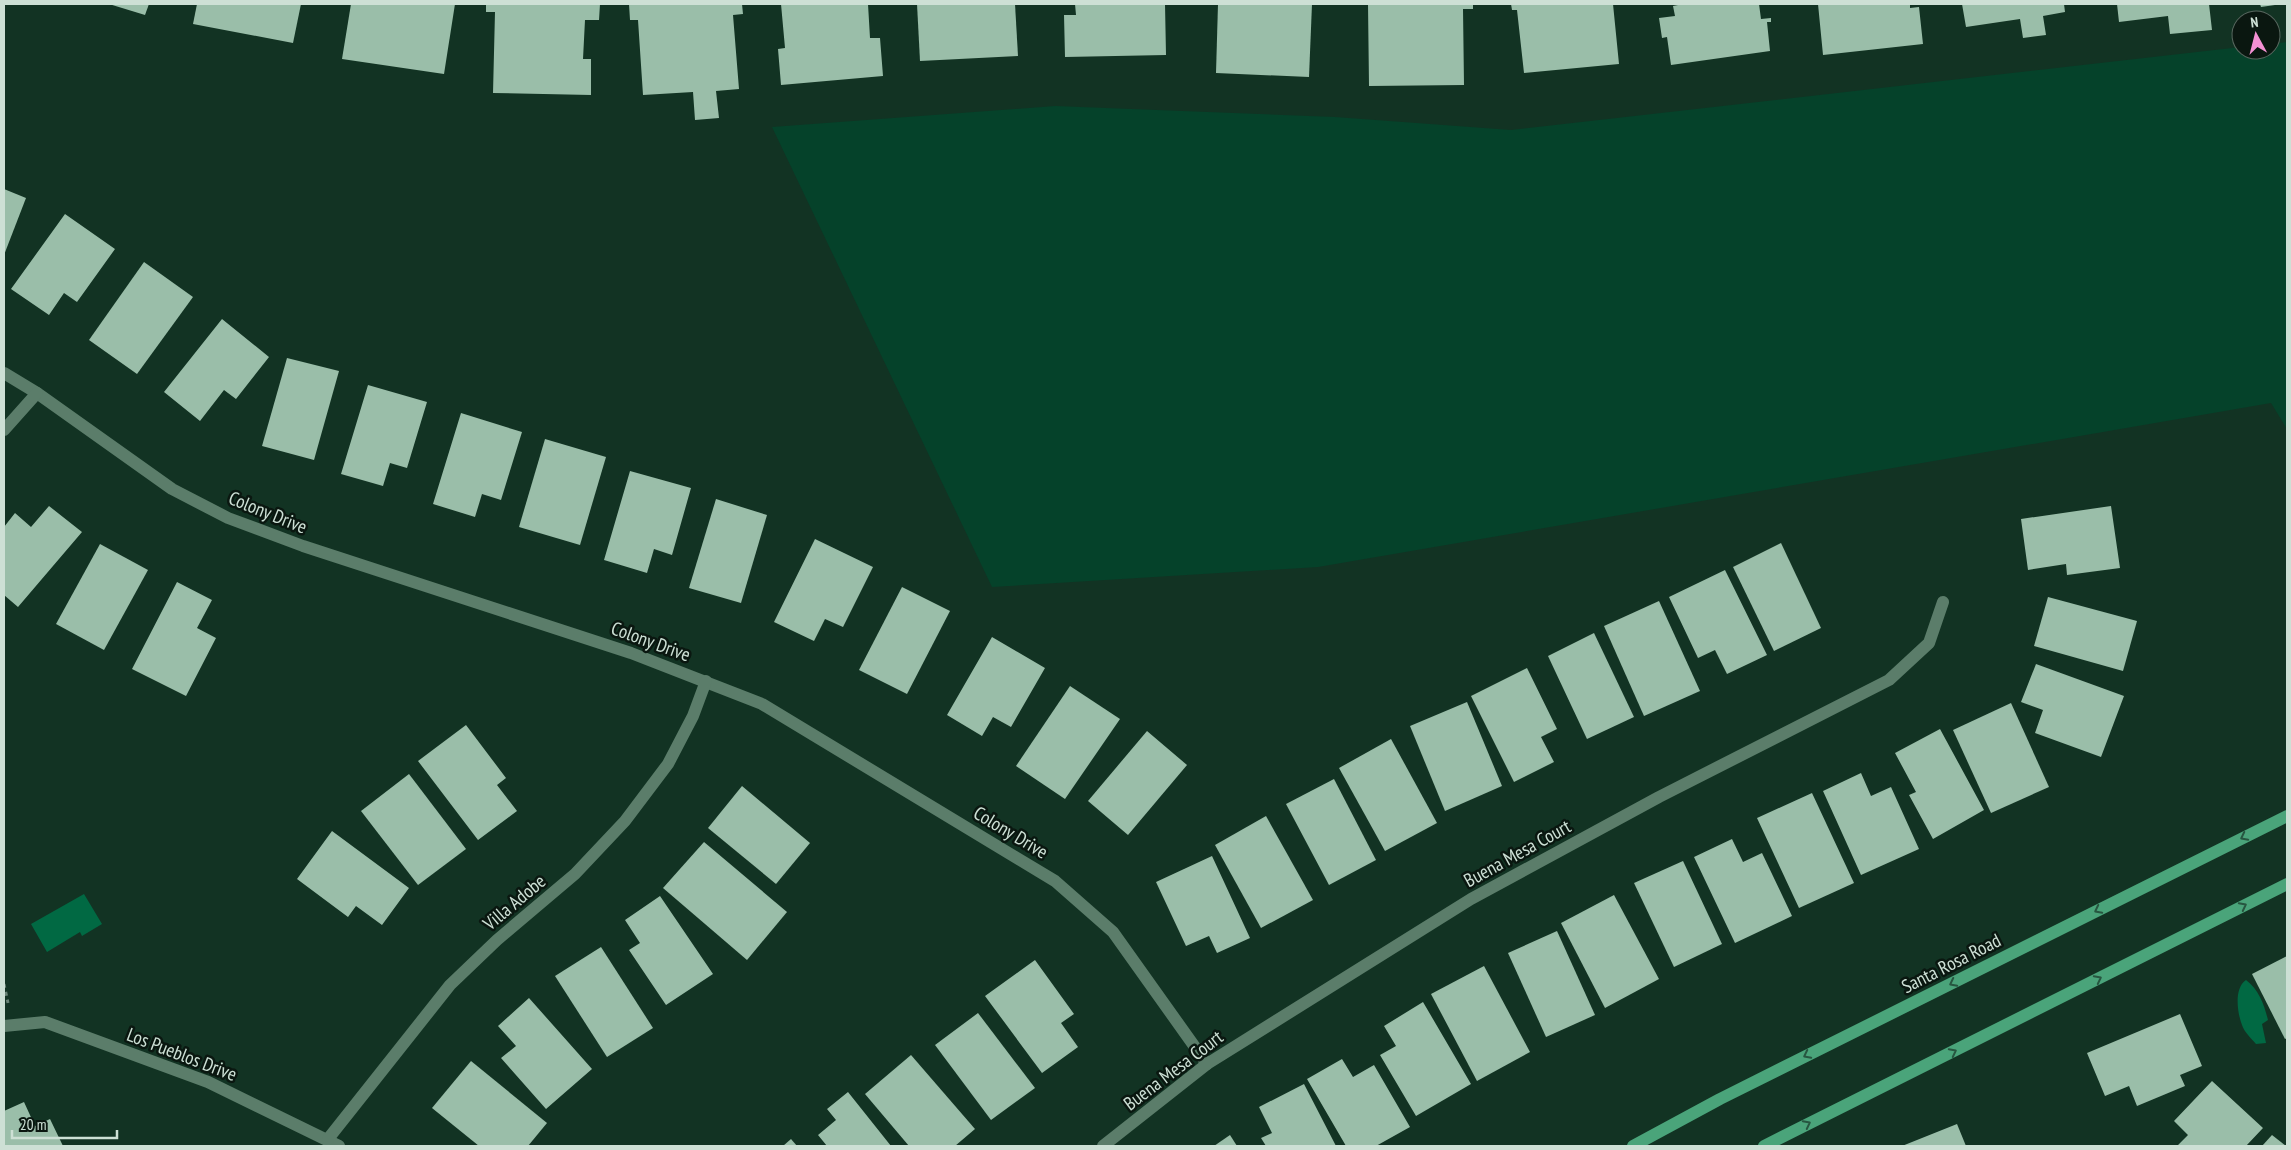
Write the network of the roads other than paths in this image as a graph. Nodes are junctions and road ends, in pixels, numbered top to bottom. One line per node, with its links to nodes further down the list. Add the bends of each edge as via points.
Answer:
1 (4, 373): 2 (street, Colony Drive)
2 (37, 393): 3 (street); 5 (street, Colony Drive, via 172,490 228,518 303,546 632,653)
3 (4, 430)
4 (1943, 602): 9 (street, Buena Mesa Court, via 1929,643 1889,680 1659,797 1471,899)
5 (706, 681): 9 (street, Colony Drive, via 762,704 1054,881 1112,932); 10 (street, Villa Adobe, via 694,716 668,764 625,821 575,874 450,985)
6 (2287, 816): 12 (main road, Santa Rosa Road, one-way to 12, via 1720,1099)
7 (2287, 884): 13 (main road, one-way to 7)
8 (4, 1026): 10 (street, Los Pueblos Drive, via 44,1022 208,1082)
9 (1207, 1064): 11 (street, Buena Mesa Court)
10 (333, 1143)
11 (1103, 1146)
12 (1633, 1146)
13 (1764, 1146)

